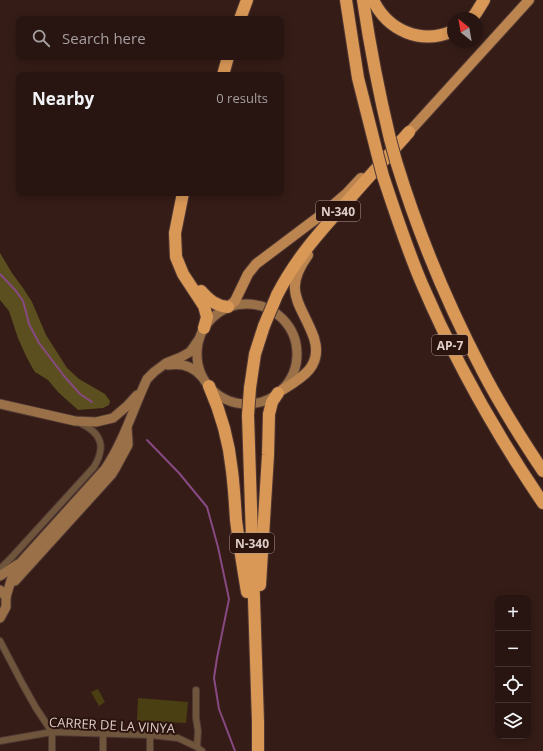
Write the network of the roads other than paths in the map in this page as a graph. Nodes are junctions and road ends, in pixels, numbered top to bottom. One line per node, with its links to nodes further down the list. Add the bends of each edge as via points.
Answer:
1 (240, 0): 9 (highway)
2 (246, 0): 10 (highway)
3 (346, 0): 29 (highway, AP-7, bridge, via 358,78 383,176 410,256 466,376 492,423)
4 (363, 0): 28 (highway, AP-7, bridge, via 371,53 390,139 430,259 482,370)
5 (373, 0): 11 (highway, via 386,19 401,30 429,37)
6 (484, 0): 8 (highway)
7 (529, 0): 16 (main road, N-340)
8 (477, 12)
9 (236, 16)
10 (241, 16)
11 (447, 33)
12 (223, 60): 14 (highway)
13 (227, 60): 15 (highway)
14 (219, 72)
15 (224, 72)
16 (409, 132): 19 (main road, via 383,154 334,204 256,264); 24 (main road, via 388,162 318,241 301,266 296,277 295,293 298,305 313,333 316,353 307,373); 36 (highway, N-340, bridge, via 334,216 291,269 277,295 255,354 248,415)
17 (182, 196): 20 (highway, via 175,233 176,257 183,274 204,306 207,317)
18 (190, 196): 19 (highway, via 182,233 184,257 191,275 202,292 217,305)
19 (228, 307): 20 (street, via 210,320); 24 (street, via 256,304 266,307 279,315 290,327 297,347 297,357 291,378)
20 (202, 334): 21 (street, via 190,352); 22 (street, via 197,351 198,364)
21 (159, 368): 22 (street, via 178,364 189,366); 23 (street, via 147,378)
22 (207, 383): 24 (street, via 215,392 238,403 256,403); 36 (highway, via 222,420 230,458)
23 (142, 389): 26 (street, via 128,406 113,418 96,422); 27 (street)
24 (280, 392): 36 (highway, via 272,402 269,414)
25 (0, 404): 26 (street)
26 (75, 421): 31 (street, via 90,428 97,435 102,451 99,459)
27 (127, 426): 30 (street, via 105,469); 33 (street, via 128,445 115,469)
28 (543, 471)
29 (543, 503)
30 (21, 562): 32 (street); 33 (street)
31 (0, 569)
32 (0, 576)
33 (4, 593): 34 (street, via 6,607)
34 (0, 618)
35 (0, 641): 38 (street)
36 (256, 670): 46 (highway, N-340)
37 (196, 690): 42 (street)
38 (52, 732): 39 (street, CARRER DE LA VINYA); 41 (street, CARRER DE LA VINYA); 43 (street)
39 (103, 734): 40 (street, CARRER DE LA VINYA); 44 (street)
40 (150, 735): 42 (street, CARRER DE LA VINYA, via 178,738); 45 (street)
41 (0, 740)
42 (199, 749)
43 (52, 751)
44 (103, 751)
45 (150, 751)
46 (258, 751)

